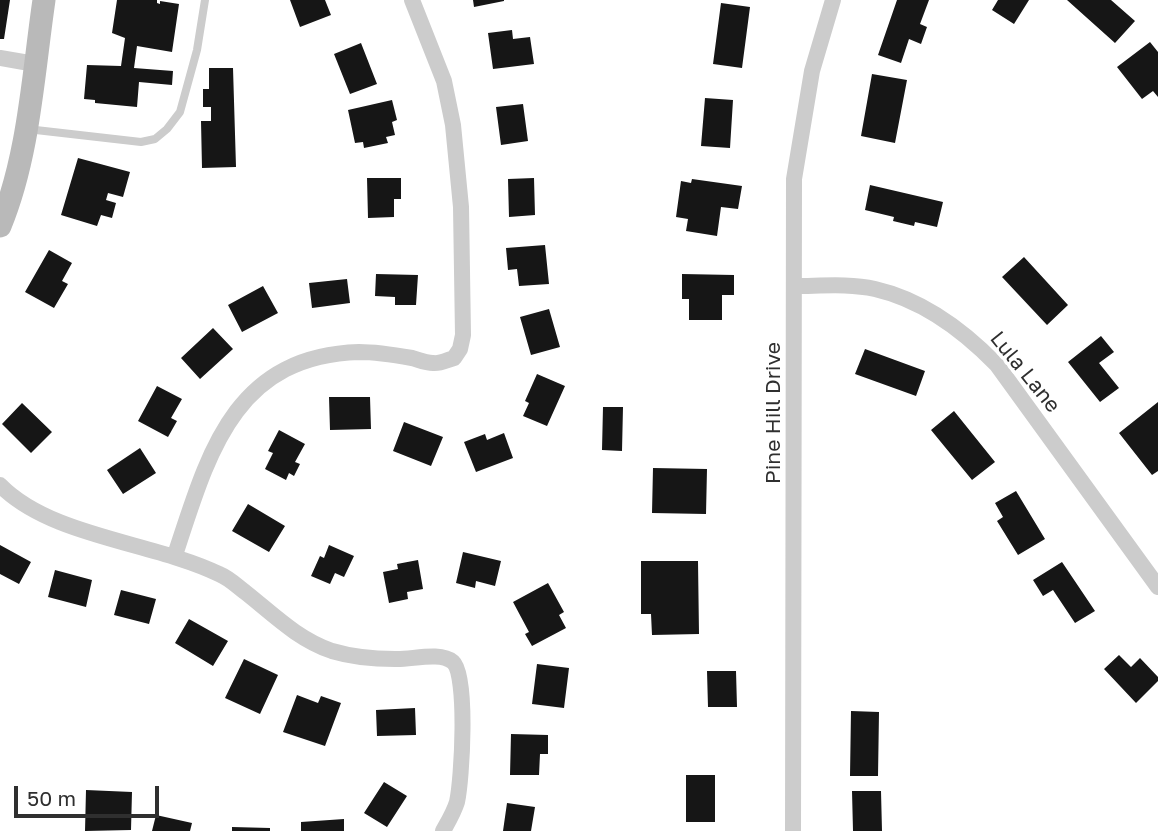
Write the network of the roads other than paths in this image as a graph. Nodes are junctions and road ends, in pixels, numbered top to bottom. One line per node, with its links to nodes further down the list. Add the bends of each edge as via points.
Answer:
1 (44, 0): 6 (main road)
2 (205, 0): 7 (lane, via 180,112 155,138 141,142)
3 (412, 0): 11 (street, via 444,81 453,125 461,207 460,349 454,358 433,363 373,352 340,353 310,360 269,379 235,411 216,442)
4 (833, 0): 9 (street, Pine Hill Drive, via 812,71 794,180)
5 (0, 58): 6 (street)
6 (35, 64): 7 (main road)
7 (26, 129): 8 (main road)
8 (0, 226)
9 (794, 286): 12 (street, Lula Lane, via 873,288 938,315 974,341 997,365); 14 (street, Pine Hill Drive)
10 (0, 485): 11 (street, via 27,506 58,521)
11 (176, 555): 13 (street, via 224,576 292,631 333,651 397,659 447,658 454,663 462,688 460,784)
12 (1158, 587)
13 (443, 831)
14 (793, 831)

